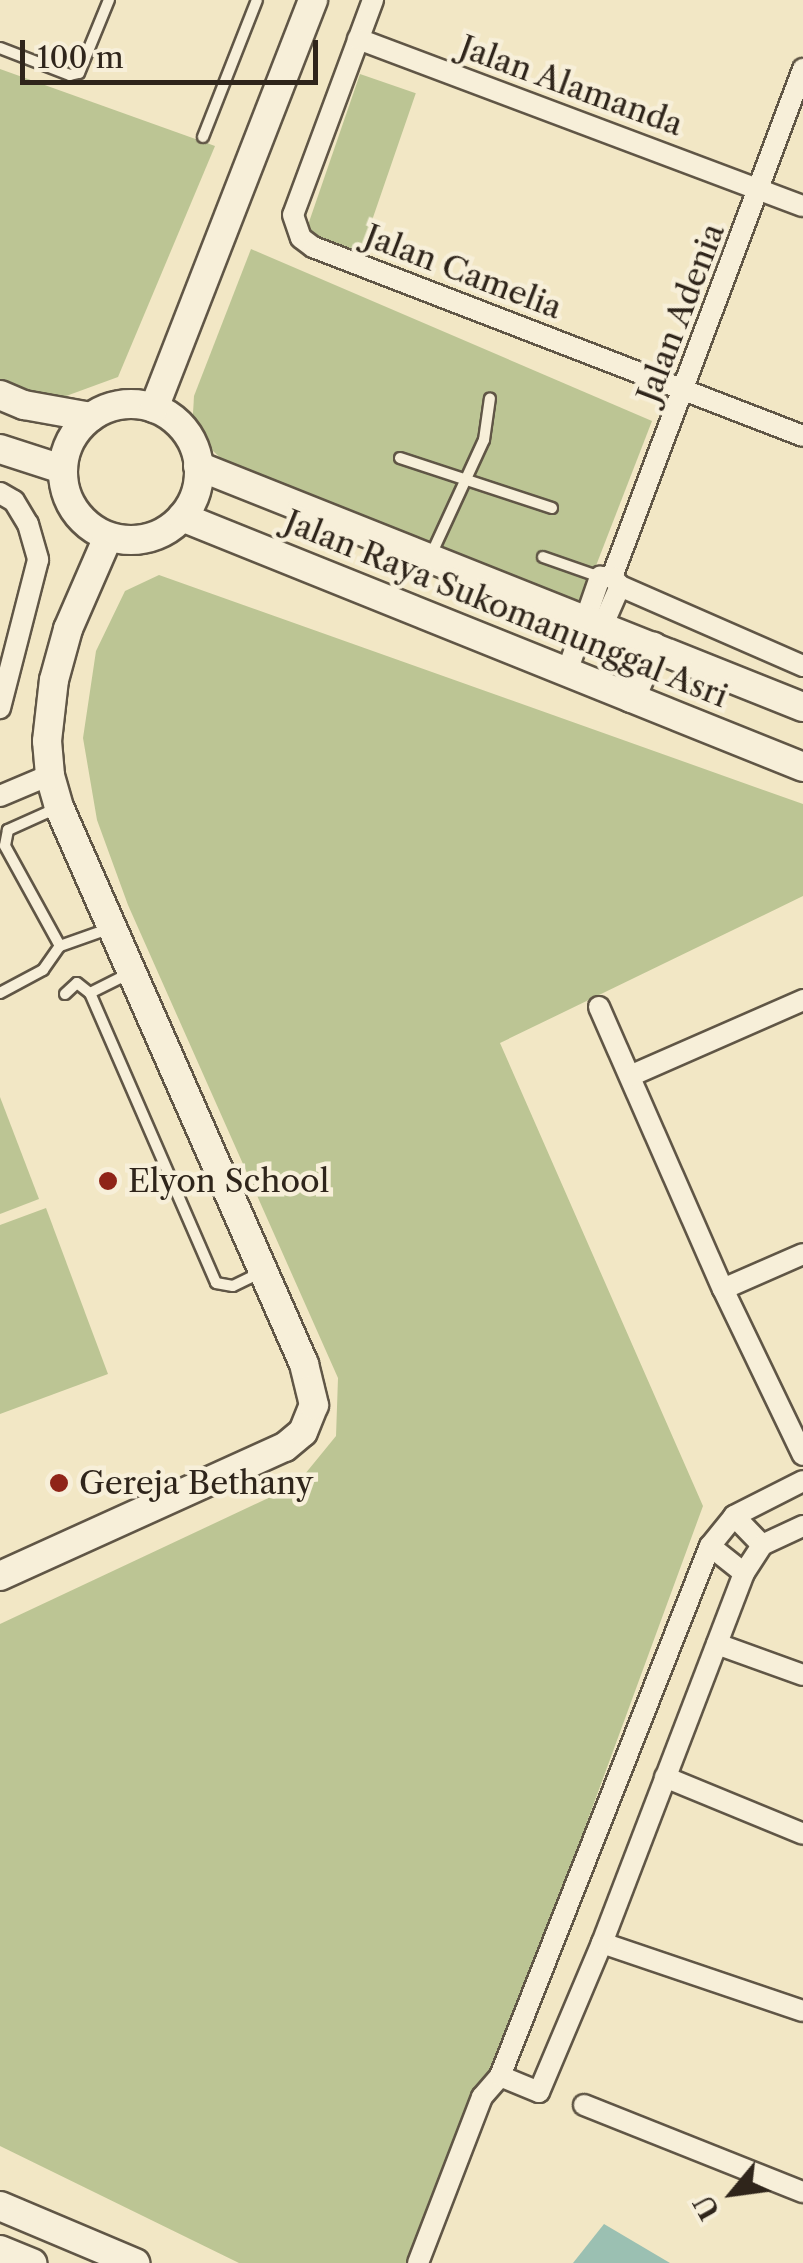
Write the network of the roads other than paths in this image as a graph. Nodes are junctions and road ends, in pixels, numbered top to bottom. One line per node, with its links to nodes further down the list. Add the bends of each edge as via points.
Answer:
1 (109, 0): 6 (lane, via 79,73)
2 (258, 0): 8 (lane)
3 (313, 0): 14 (street)
4 (373, 0): 5 (street)
5 (358, 39): 9 (street, Jalan Alamanda); 11 (street, Jalan Camelia, via 293,215 300,238)
6 (0, 48)
7 (803, 69): 9 (street, Jalan Adenia)
8 (203, 137)
9 (760, 189): 10 (street, Jalan Alamanda); 11 (street, Jalan Adenia)
10 (803, 206)
11 (686, 389): 16 (street, Jalan Camelia); 28 (street, Jalan Adenia)
12 (0, 394): 15 (street)
13 (490, 398): 21 (lane, via 488,425)
14 (154, 408): 15 (street, via 122,405); 19 (street, via 185,430)
15 (91, 417): 20 (street, via 76,431)
16 (803, 436)
17 (0, 449): 20 (street)
18 (400, 458): 21 (lane)
19 (198, 466): 24 (street, via 196,493); 27 (street, Jalan Raya Sukomanunggal Asri)
20 (62, 469): 25 (street, via 75,510)
21 (464, 482): 23 (lane); 27 (lane)
22 (0, 493): 35 (street, via 14,502 38,560)
23 (552, 508)
24 (182, 517): 25 (street, via 161,534 135,541); 32 (street, Jalan Raya Sukomanunggal Asri)
25 (108, 536): 37 (street, via 54,680)
26 (544, 557): 28 (lane)
27 (430, 558): 29 (street, Jalan Raya Sukomanunggal Asri)
28 (611, 580): 29 (street, Jalan Adenia); 31 (street)
29 (592, 623): 30 (street, Jalan Raya Sukomanunggal Asri); 32 (street, Jalan Adenia)
30 (653, 647): 33 (street); 34 (street, Jalan Raya Sukomanunggal Asri)
31 (803, 666)
32 (568, 672): 33 (street, Jalan Raya Sukomanunggal Asri)
33 (632, 698): 36 (street, Jalan Raya Sukomanunggal Asri)
34 (803, 707)
35 (0, 708)
36 (803, 767)
37 (50, 775): 38 (street); 39 (street)
38 (0, 796)
39 (59, 808): 40 (street); 41 (lane, via 8,830 5,838)
40 (112, 928): 41 (lane); 42 (street)
41 (60, 946): 43 (lane, via 43,970)
42 (131, 972): 44 (lane); 50 (street)
43 (0, 993)
44 (90, 993): 45 (lane, via 80,983); 50 (lane, via 216,1283 232,1286)
45 (65, 994)
46 (803, 1000): 48 (street)
47 (599, 1007): 48 (street)
48 (630, 1076): 51 (street)
49 (803, 1254): 51 (street)
50 (263, 1272): 59 (street, via 311,1384 314,1406 303,1432)
51 (723, 1288): 52 (street)
52 (803, 1454)
53 (803, 1481): 54 (street)
54 (734, 1516): 56 (street); 57 (street)
55 (803, 1526): 56 (street)
56 (762, 1545): 58 (street)
57 (710, 1546): 58 (street); 66 (street)
58 (744, 1573): 60 (street)
59 (0, 1576)
60 (716, 1644): 61 (street); 62 (street)
61 (803, 1675)
62 (665, 1778): 63 (street); 64 (street)
63 (803, 1834)
64 (602, 1943): 65 (street); 66 (street, via 538,2092)
65 (803, 2011)
66 (500, 2076): 73 (street, via 482,2097)
67 (584, 2105): 68 (street)
68 (803, 2192)
69 (0, 2206): 72 (street)
70 (0, 2250): 71 (street)
71 (33, 2263)
72 (135, 2263)
73 (418, 2263)

